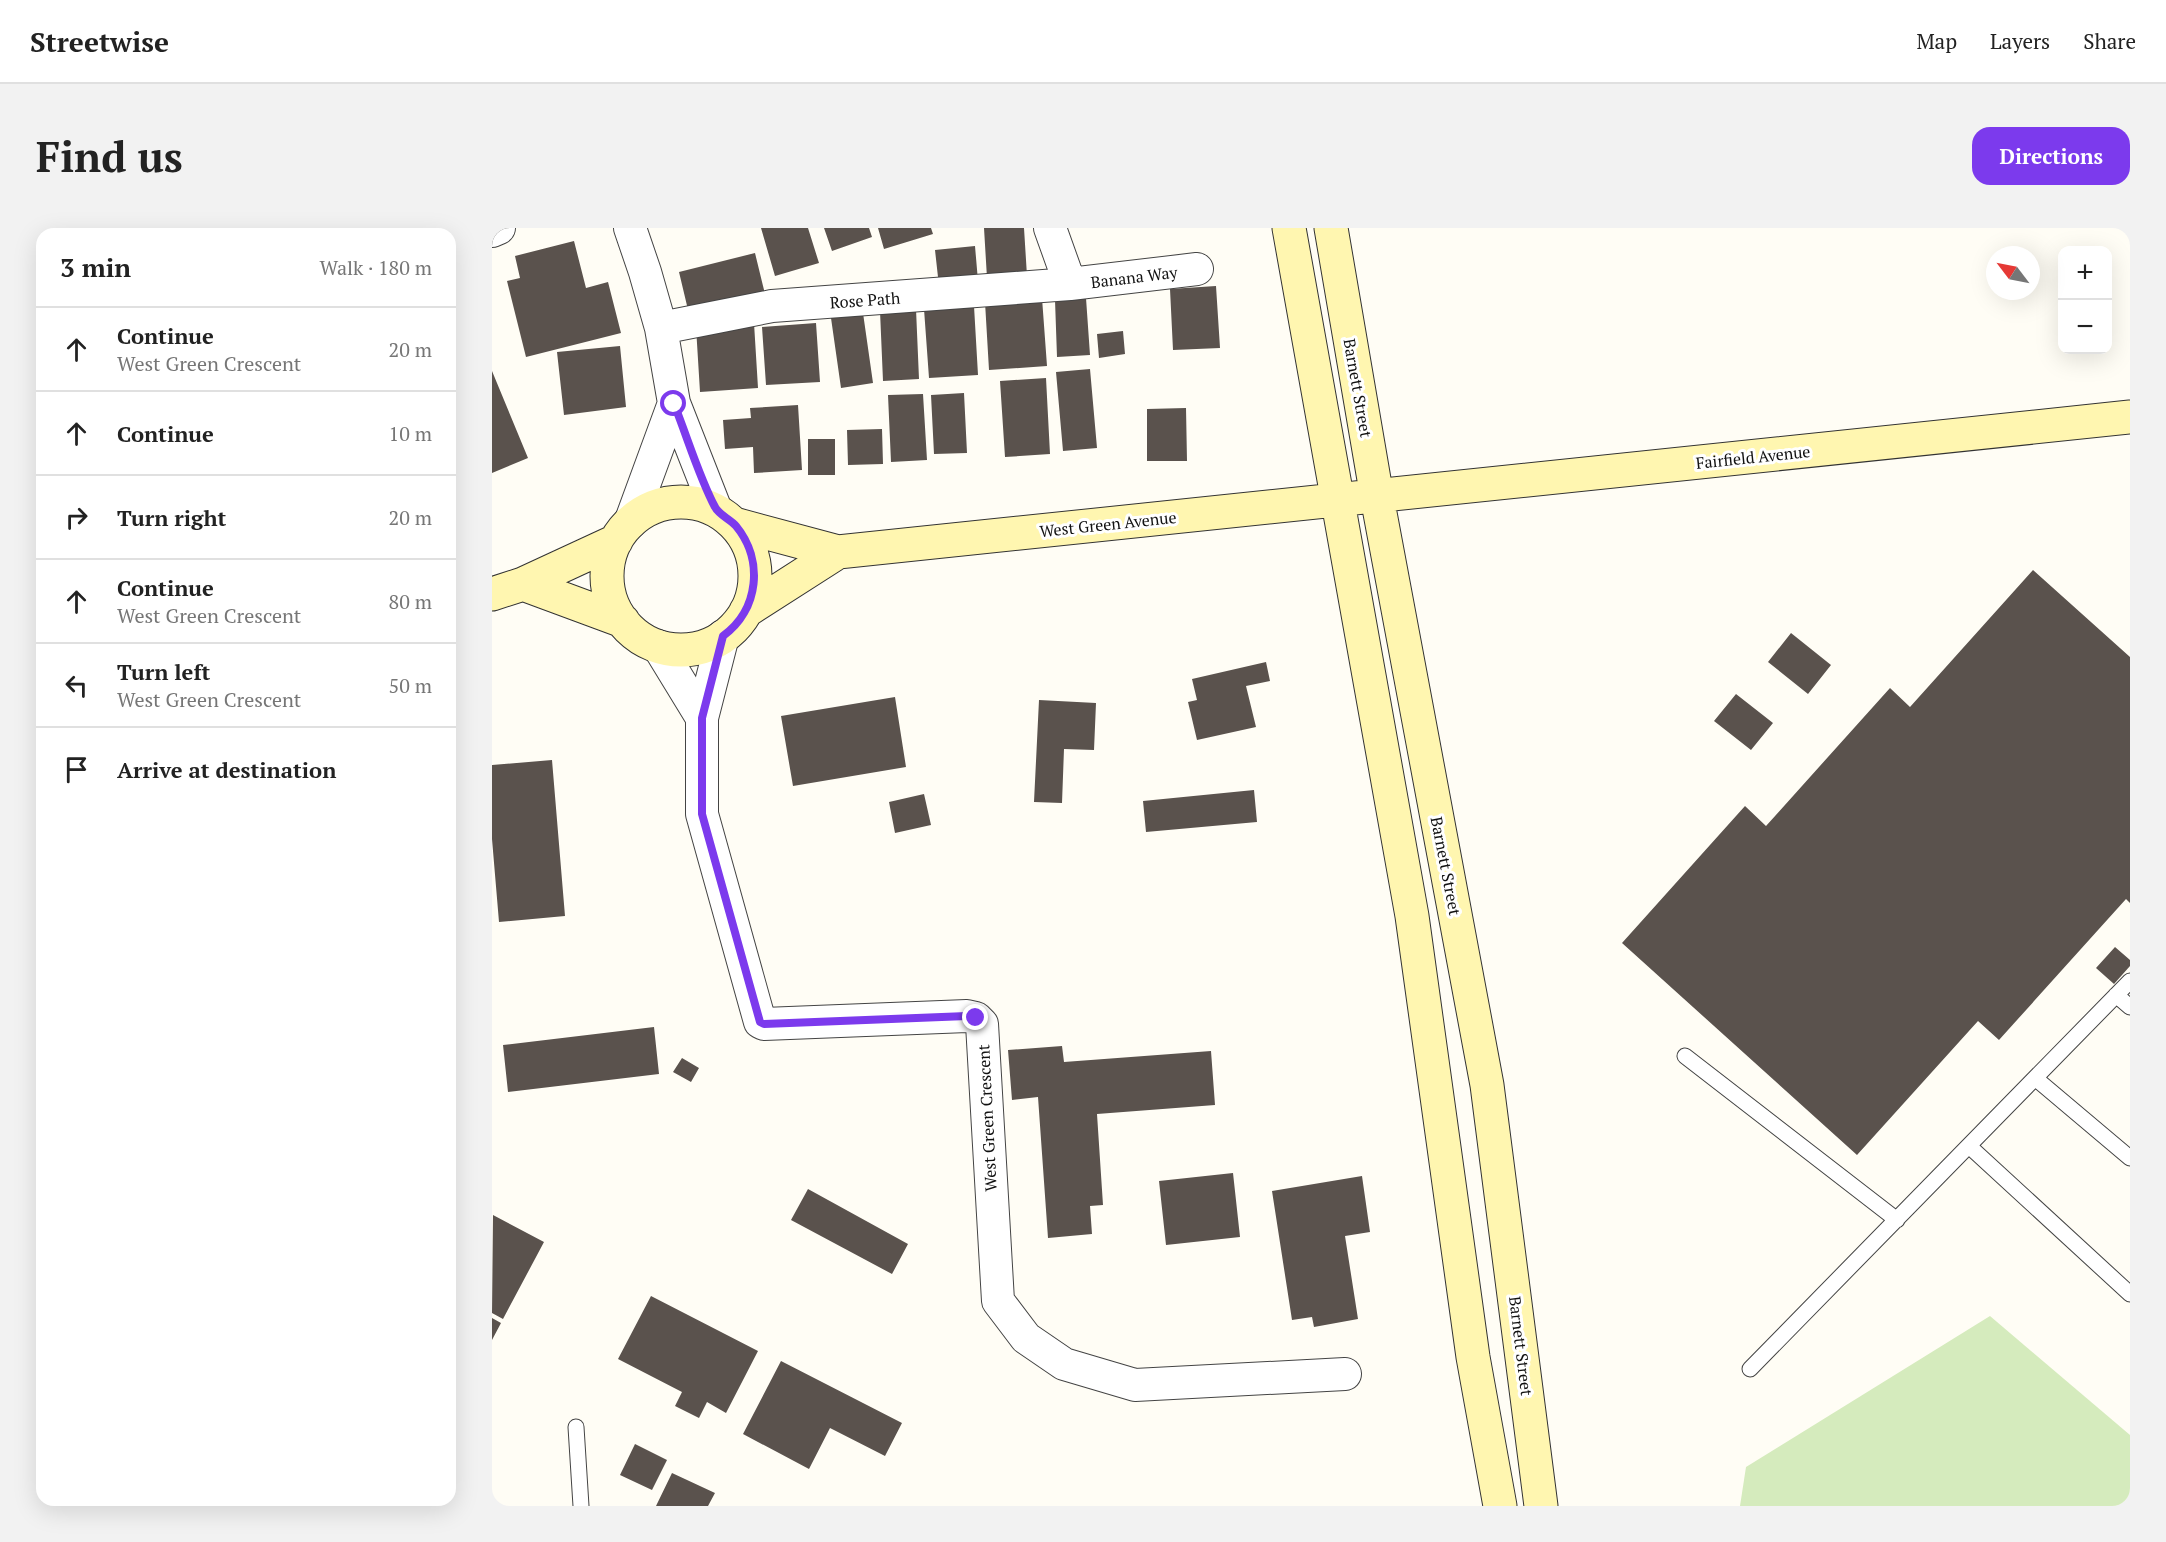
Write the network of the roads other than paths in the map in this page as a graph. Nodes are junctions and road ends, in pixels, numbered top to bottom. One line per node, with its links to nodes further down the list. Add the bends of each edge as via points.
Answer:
1 (499, 228): 6 (street)
2 (630, 228): 9 (street)
3 (1050, 228): 8 (street)
4 (1289, 228): 13 (main road)
5 (1331, 228): 12 (main road, Barnett Street)
6 (492, 231)
7 (1197, 269): 8 (street, Banana Way)
8 (1070, 284): 9 (street, Rose Path, via 772,306)
9 (661, 328): 10 (street)
10 (674, 404): 14 (street); 15 (street)
11 (2130, 417): 12 (main road, Fairfield Avenue)
12 (1377, 497): 13 (main road, West Green Avenue); 38 (main road, Barnett Street, via 1487,1085)
13 (1336, 501): 16 (main road, West Green Avenue); 37 (main road, via 1412,916 1473,1357)
14 (725, 517): 15 (main road, via 694,503 671,502 649,509); 16 (main road, West Green Avenue); 19 (main road, via 748,543 754,566 754,588)
15 (623, 532): 17 (main road); 20 (main road, via 608,563 608,586 614,609)
16 (838, 552): 19 (main road, West Green Avenue)
17 (523, 584): 18 (main road); 20 (main road)
18 (492, 594)
19 (746, 611): 21 (main road)
20 (623, 621): 22 (main road, via 646,642)
21 (723, 636): 22 (main road, via 691,650); 23 (street, West Green Crescent)
22 (658, 646): 23 (street)
23 (702, 718): 34 (street, West Green Crescent, via 702,814 760,1022 967,1016 982,1024 998,1300 1026,1338 1064,1364 1136,1385)
24 (2130, 981): 25 (lane)
25 (2116, 995): 26 (lane); 28 (lane)
26 (2130, 1008)
27 (1685, 1056): 31 (lane)
28 (2035, 1078): 29 (lane); 30 (lane)
29 (1969, 1146): 31 (lane); 32 (lane)
30 (2130, 1158)
31 (1897, 1220): 33 (lane)
32 (2130, 1294)
33 (1750, 1369)
34 (1345, 1374)
35 (576, 1427): 36 (lane)
36 (581, 1506)
37 (1500, 1506)
38 (1541, 1506)

